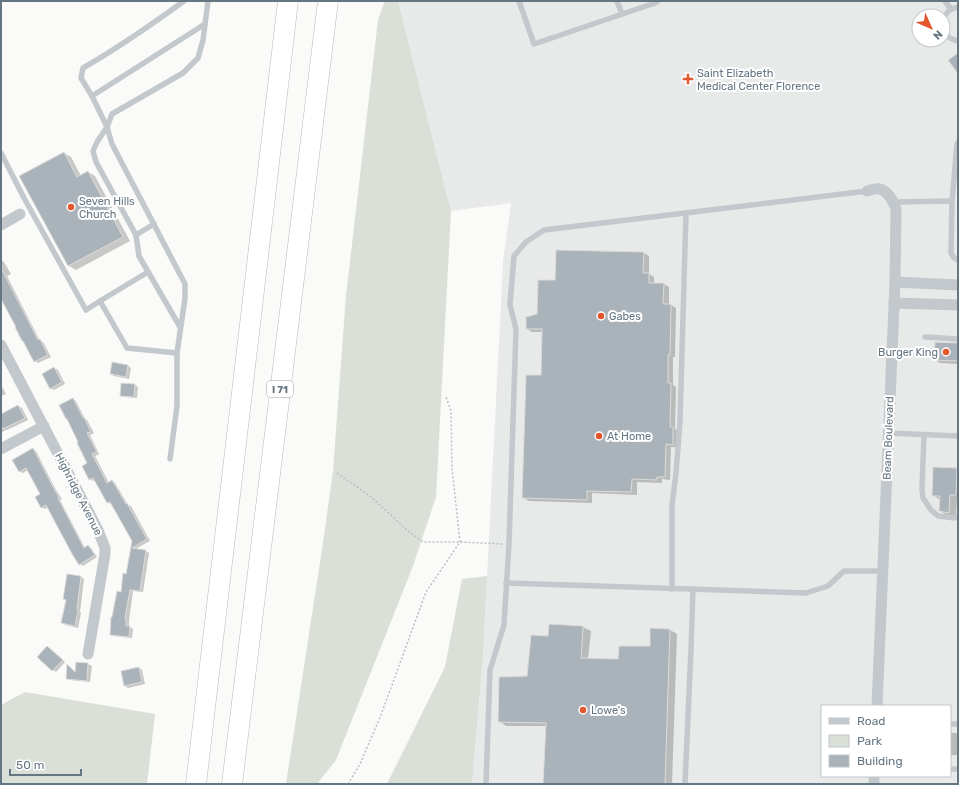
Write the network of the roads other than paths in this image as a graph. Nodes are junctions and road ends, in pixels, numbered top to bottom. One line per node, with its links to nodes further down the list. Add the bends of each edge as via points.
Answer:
1 (184, 1): 12 (lane, via 148,28 83,68 81,78)
2 (208, 1): 11 (lane)
3 (288, 1): 50 (highway)
4 (328, 1): 49 (highway, I 71)
5 (519, 1): 10 (lane, via 534,44)
6 (617, 1): 10 (lane)
7 (658, 1): 10 (lane)
8 (958, 7): 9 (lane)
9 (951, 9)
10 (622, 14)
11 (205, 24): 12 (lane); 13 (lane, via 198,58 183,73 112,114)
12 (92, 96): 13 (lane)
13 (107, 127): 21 (lane, via 112,144); 23 (lane, via 93,151 96,162)
14 (958, 142): 17 (lane)
15 (1, 153): 19 (lane)
16 (867, 191): 18 (street, via 879,189 888,194); 20 (lane)
17 (952, 201): 18 (lane); 24 (lane, via 951,253)
18 (894, 202): 26 (street, Beam Boulevard)
19 (25, 212): 22 (street); 28 (lane, via 86,310)
20 (686, 213): 44 (lane, via 544,230 526,242 514,256 510,305 516,330); 45 (lane, via 680,421 672,506)
21 (154, 224): 23 (lane); 31 (lane, via 185,284)
22 (1, 225)
23 (136, 235): 25 (lane, via 139,256)
24 (958, 260)
25 (148, 272): 28 (lane); 31 (lane)
26 (895, 282): 27 (street); 29 (street, Beam Boulevard)
27 (958, 285)
28 (100, 301): 35 (lane, via 127,348)
29 (894, 303): 30 (street); 37 (street, Beam Boulevard)
30 (958, 305)
31 (181, 328): 35 (lane)
32 (925, 337): 33 (lane)
33 (958, 339)
34 (1, 345): 36 (street, Highridge Avenue)
35 (177, 353): 41 (lane, via 177,406)
36 (44, 426): 40 (street); 47 (street, Highridge Avenue, via 105,548)
37 (888, 433): 38 (lane); 43 (street, Beam Boulevard)
38 (924, 435): 39 (lane); 42 (lane, via 924,498 938,516)
39 (958, 436)
40 (1, 449)
41 (170, 459)
42 (958, 516)
43 (882, 572): 46 (lane, via 844,572 828,586 806,593); 48 (street, Beam Boulevard)
44 (506, 583): 45 (lane); 51 (lane, via 504,625 490,670)
45 (672, 589): 46 (lane)
46 (693, 589): 52 (lane)
47 (88, 654)
48 (877, 705)
49 (233, 782)
50 (196, 784)
51 (486, 784)
52 (685, 784)

